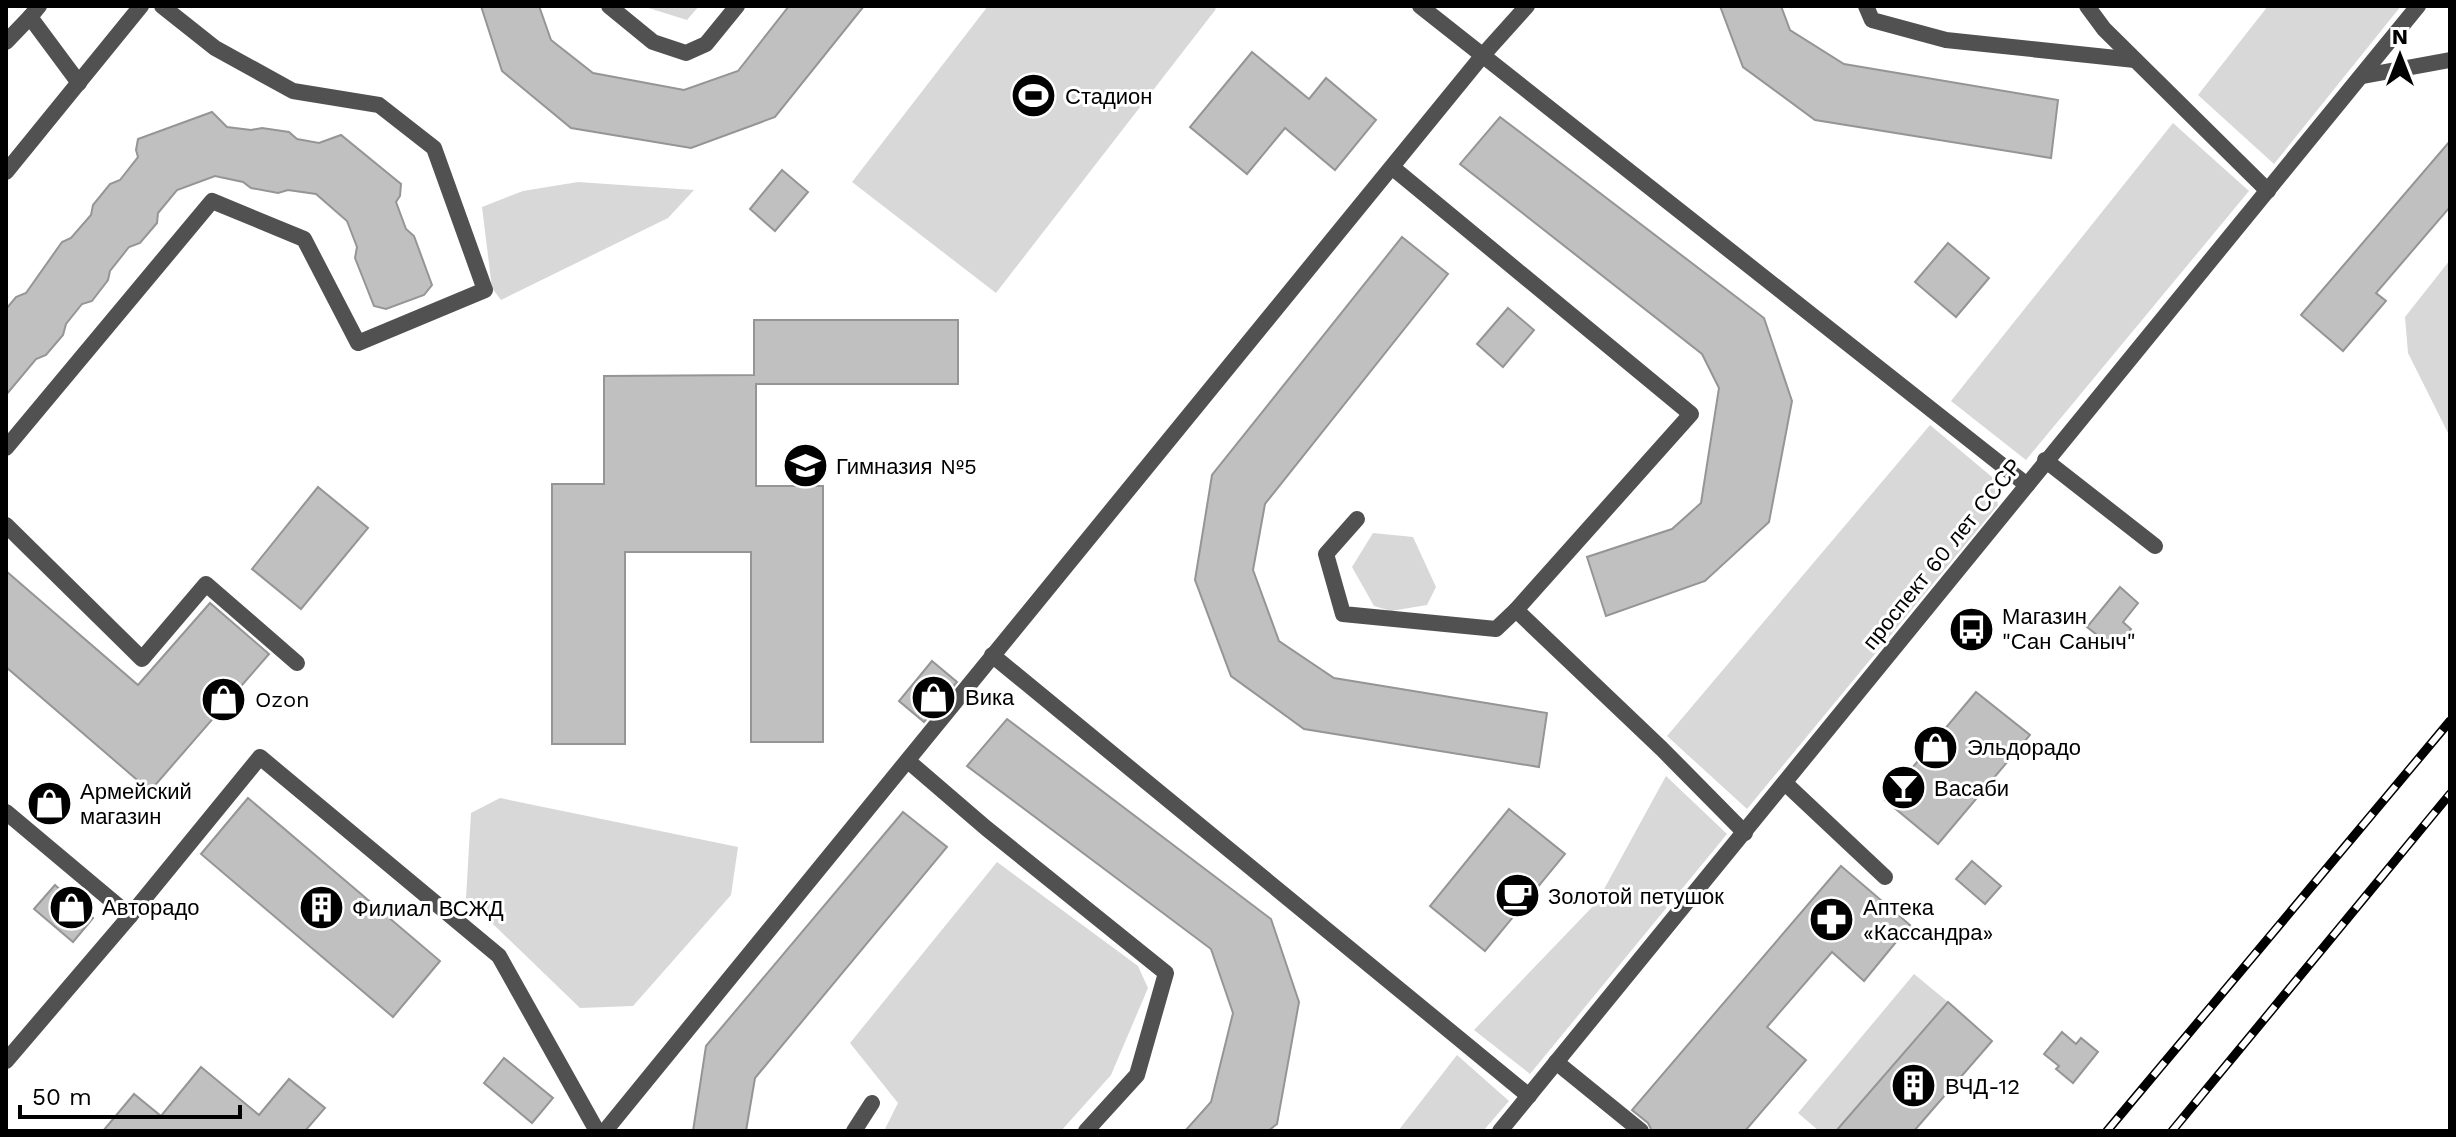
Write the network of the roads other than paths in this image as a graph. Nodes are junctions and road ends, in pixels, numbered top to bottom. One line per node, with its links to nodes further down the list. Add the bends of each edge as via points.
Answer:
1 (141, 6): 16 (street)
2 (162, 6): 20 (street, via 215,48 293,91 379,105 434,148 485,290 358,343 304,239 212,201)
3 (609, 6): 4 (street, via 653,42 686,53 706,44)
4 (737, 6)
5 (1420, 6): 12 (street)
6 (1527, 6): 12 (street)
7 (1866, 6): 13 (street, via 1872,20 1946,40)
8 (2087, 6): 13 (street)
9 (2418, 6): 15 (street, проспект 60 лет СССР)
10 (34, 12): 11 (street); 16 (street)
11 (6, 42)
12 (1483, 55): 17 (street); 22 (street)
13 (2135, 60): 19 (street)
14 (2450, 60): 15 (street)
15 (2363, 76): 19 (street, проспект 60 лет СССР)
16 (79, 83): 18 (street)
17 (1393, 168): 26 (street, via 1691,414); 27 (street)
18 (6, 172)
19 (2268, 191): 21 (street, проспект 60 лет СССР)
20 (6, 448)
21 (2045, 460): 22 (street, проспект 60 лет СССР); 25 (street)
22 (2027, 485): 30 (street, проспект 60 лет СССР)
23 (1357, 519): 26 (street, via 1326,554 1343,614 1496,629)
24 (6, 525): 28 (street, via 142,659 206,584)
25 (2155, 546)
26 (1516, 610): 32 (street)
27 (992, 655): 29 (street); 37 (street)
28 (297, 663)
29 (908, 761): 40 (street); 42 (street, via 1166,973 1137,1075)
30 (1785, 783): 32 (street, проспект 60 лет СССР); 33 (street)
31 (6, 812): 34 (street)
32 (1745, 833): 36 (street, проспект 60 лет СССР)
33 (1885, 877)
34 (130, 916): 35 (street); 39 (street, via 260,757 499,956)
35 (6, 1061)
36 (1556, 1062): 37 (street, проспект 60 лет СССР); 44 (street)
37 (1529, 1096): 43 (street, проспект 60 лет СССР)
38 (872, 1103): 41 (street)
39 (597, 1131)
40 (605, 1131)
41 (854, 1131)
42 (1086, 1131)
43 (1500, 1131)
44 (1641, 1131)

